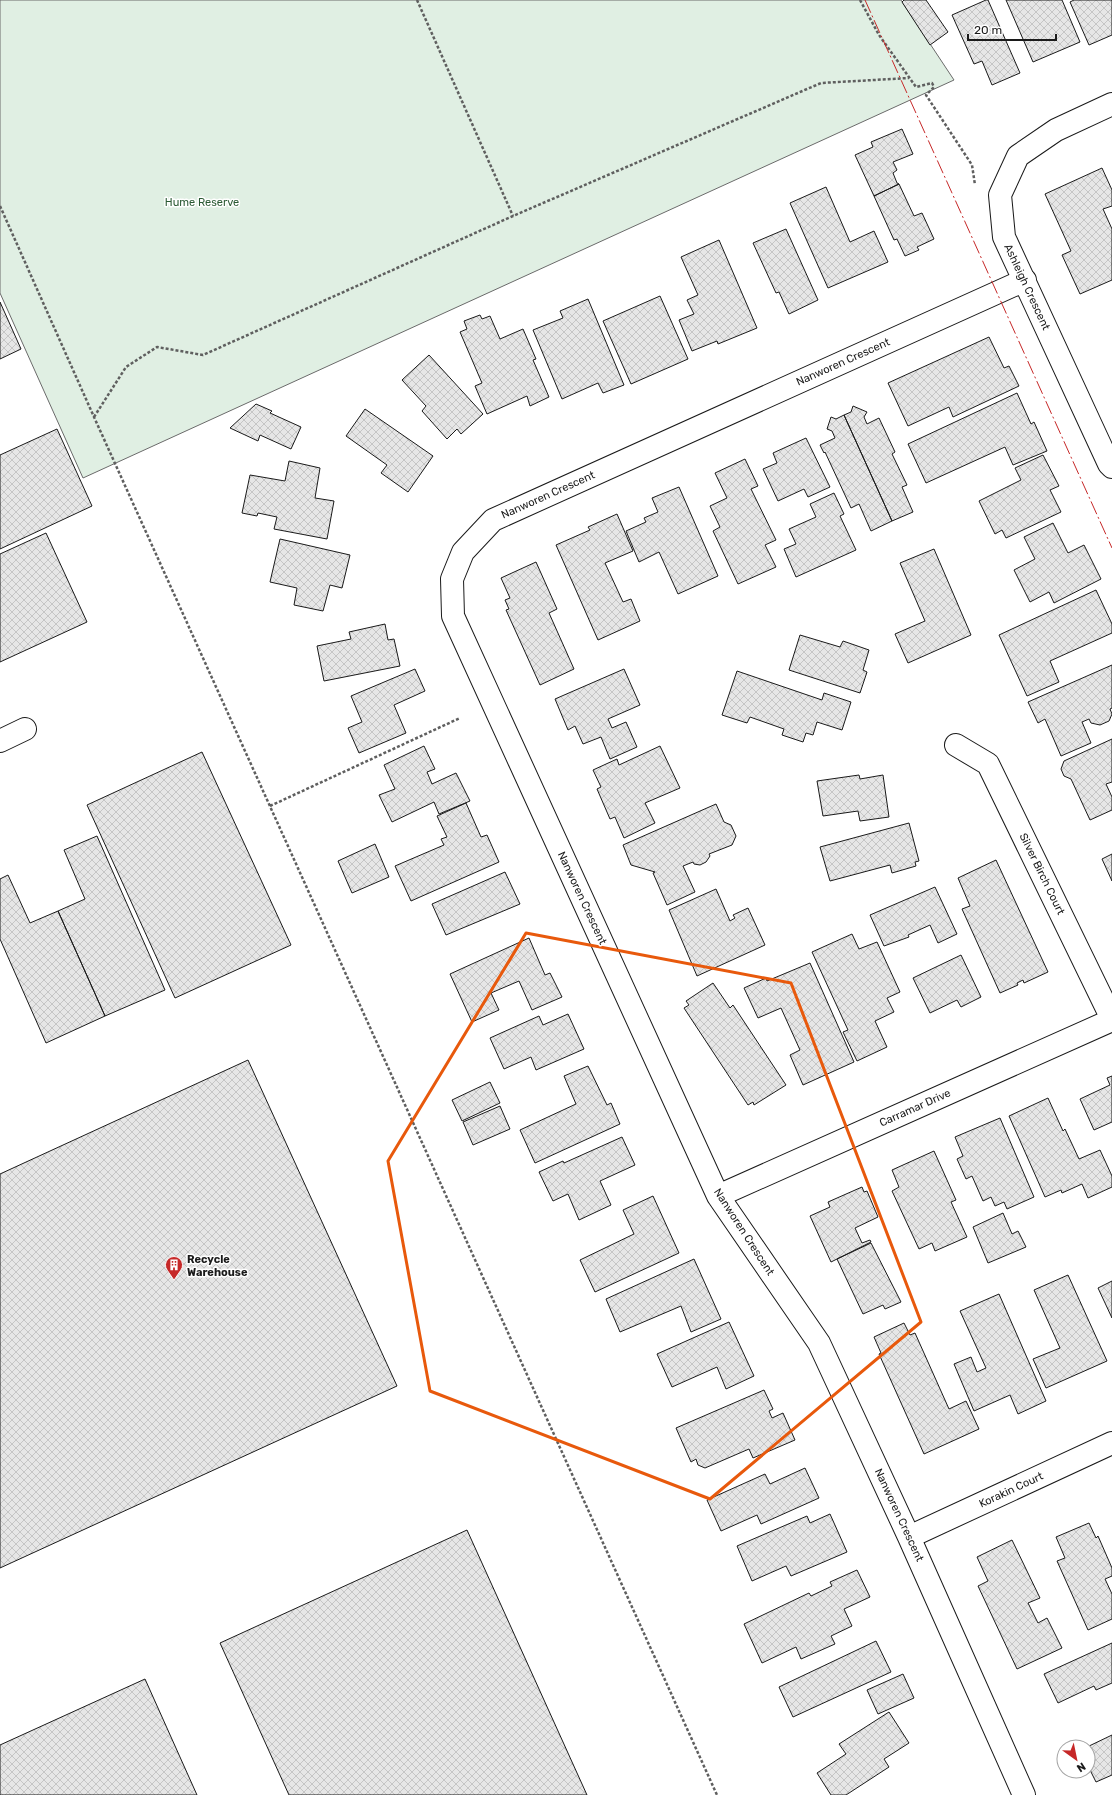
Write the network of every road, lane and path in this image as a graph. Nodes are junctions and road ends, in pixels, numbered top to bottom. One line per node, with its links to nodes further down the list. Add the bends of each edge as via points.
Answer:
1 (417, 0): 7 (path)
2 (860, 0): 3 (path, via 879,35)
3 (909, 78): 5 (path, via 916,87 932,83 934,87 926,95 972,166); 7 (path, via 821,82)
4 (1112, 104): 8 (street, Ashleigh Crescent, via 1056,130 1018,156 1000,194 1004,237)
5 (975, 189)
6 (0, 206): 9 (path)
7 (513, 216): 9 (path, via 203,355 157,347 126,367)
8 (1025, 280): 10 (street, Ashleigh Crescent); 17 (street, Nanworen Crescent, via 493,520 463,552 452,579 453,616)
9 (94, 417): 15 (path)
10 (1112, 467)
11 (460, 718): 15 (path)
12 (25, 729): 13 (street)
13 (0, 741)
14 (956, 744): 16 (street, Silver Birch Court, via 988,764)
15 (270, 806): 20 (path)
16 (1112, 1019): 17 (street, Carramar Drive)
17 (718, 1196): 19 (street, Nanworen Crescent, via 819,1343)
18 (1112, 1443): 19 (street, Korakin Court)
19 (909, 1537): 21 (street, Nanworen Crescent)
20 (716, 1795)
21 (1024, 1795)

